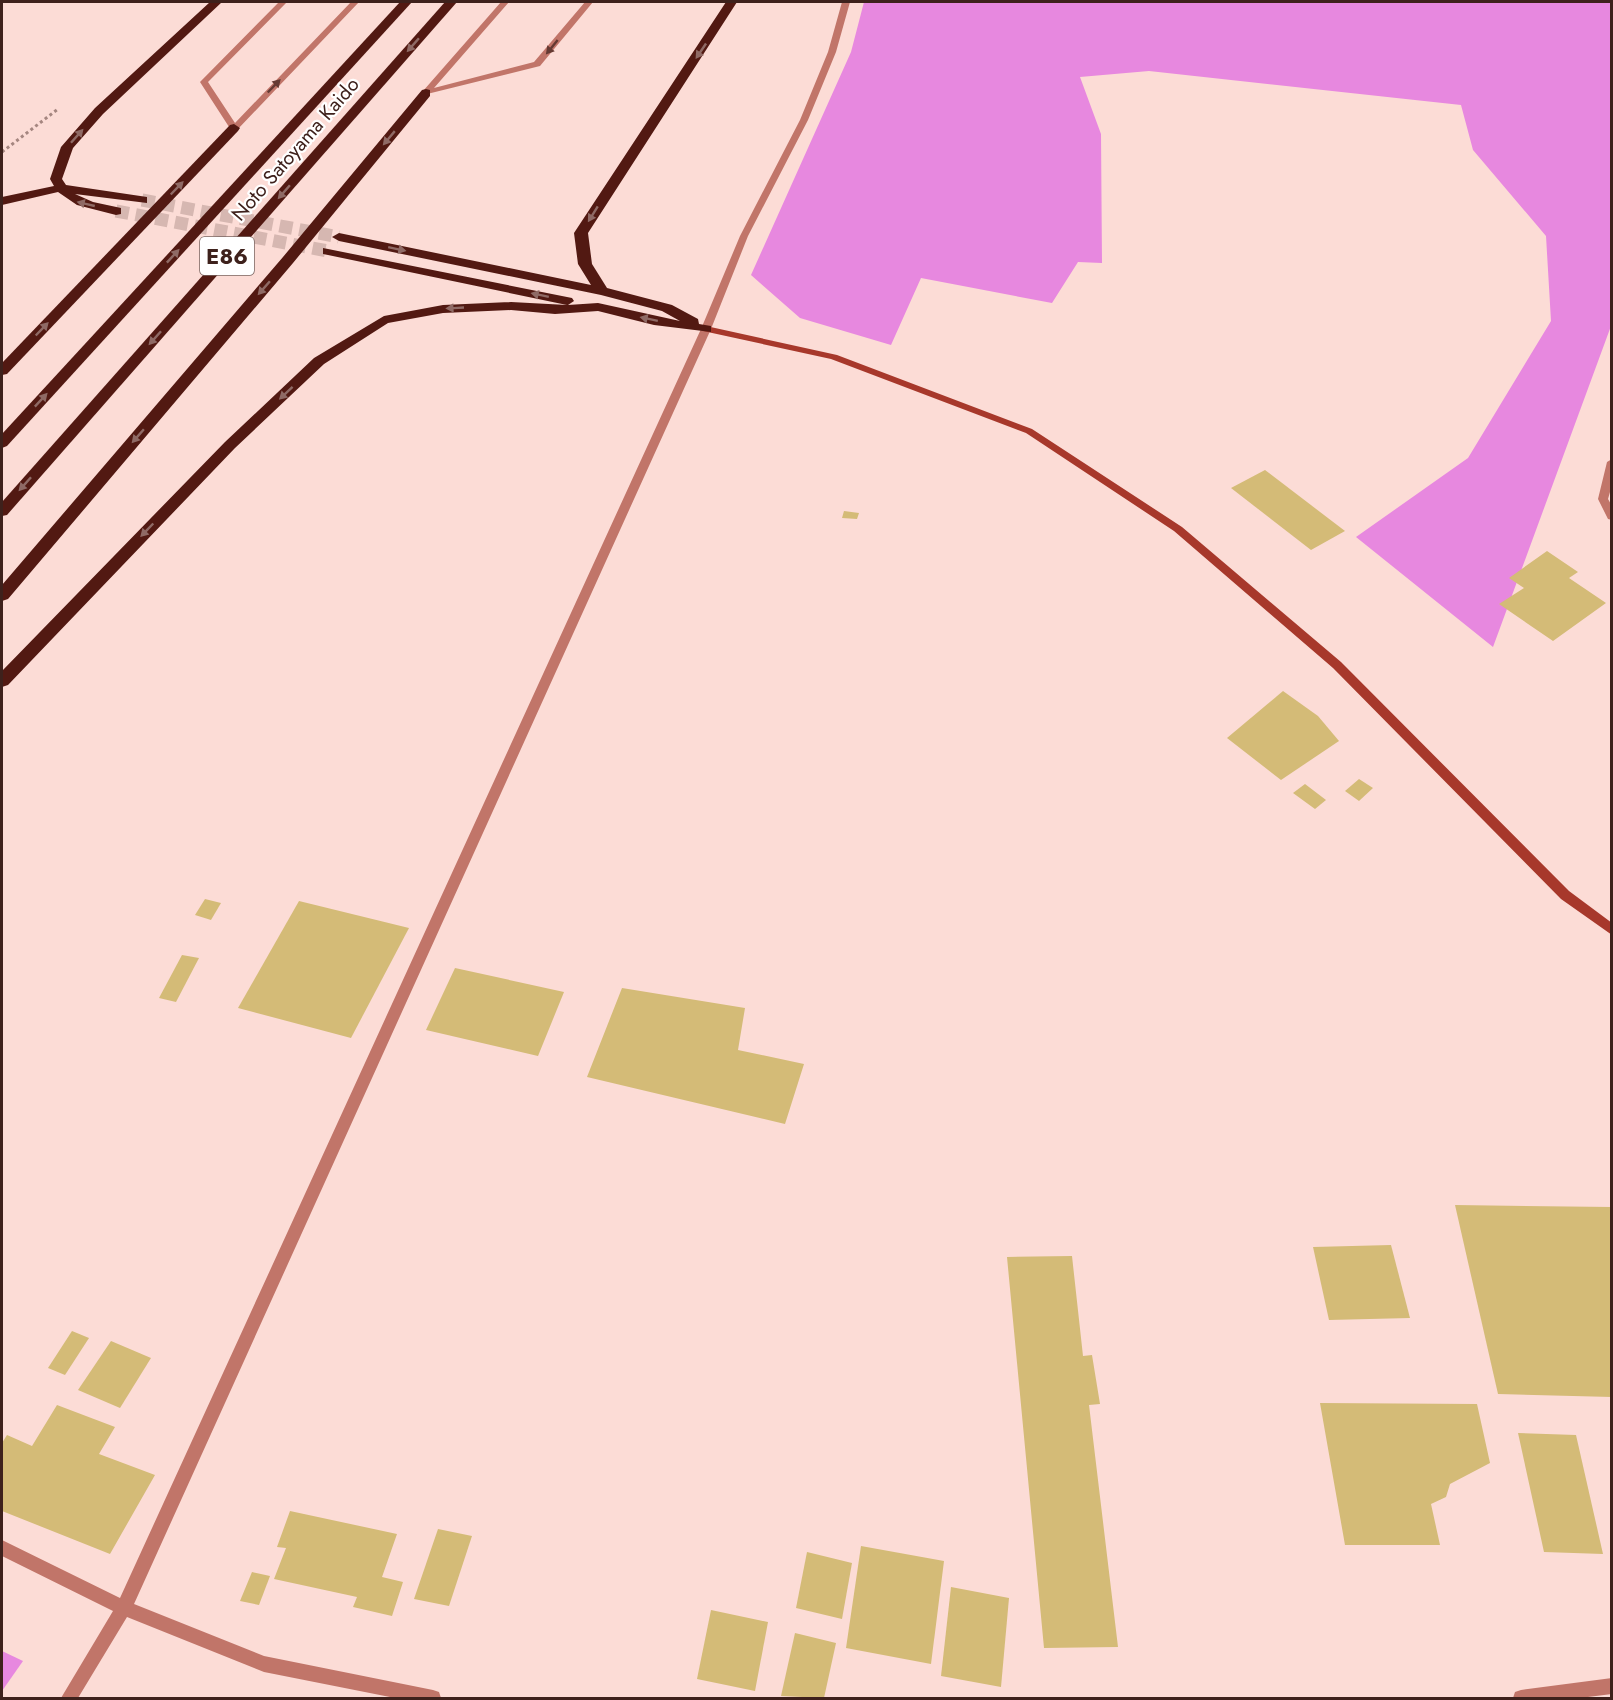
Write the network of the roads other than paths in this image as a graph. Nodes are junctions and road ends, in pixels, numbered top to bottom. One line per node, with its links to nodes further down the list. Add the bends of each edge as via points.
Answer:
1 (216, 2): 12 (highway, one-way to 1, via 56,179 67,147 99,111)
2 (283, 2): 11 (street, via 204,82)
3 (355, 2): 11 (street, one-way to 3)
4 (406, 2): 22 (highway, Noto Satoyama Kaido / E86, one-way to 4)
5 (452, 2): 24 (highway, Noto Satoyama Kaido / E86, one-way to 24)
6 (505, 2): 10 (street)
7 (589, 2): 10 (street, one-way to 10, via 537,64)
8 (732, 2): 18 (highway, one-way to 18, via 581,233 585,264)
9 (846, 2): 20 (street, via 832,52 804,120 744,236)
10 (426, 93): 26 (highway, one-way to 26)
11 (234, 128): 21 (highway, one-way to 11)
12 (60, 188): 13 (highway); 14 (highway); 15 (highway, one-way to 12, via 74,201)
13 (142, 200)
14 (2, 201)
15 (116, 211)
16 (339, 237): 18 (highway, one-way to 18)
17 (328, 251): 19 (highway, one-way to 17)
18 (602, 291): 20 (highway, via 667,308)
19 (598, 307): 20 (highway, one-way to 19, via 654,321); 27 (highway, one-way to 27, via 442,309 384,320 319,361 230,445)
20 (706, 328): 28 (street, via 834,357 1029,431 1178,529 1337,665 1565,895); 30 (street)
21 (2, 371)
22 (2, 443)
23 (1611, 462): 25 (street, via 1603,499)
24 (2, 511)
25 (1611, 517)
26 (2, 595)
27 (2, 681)
28 (1611, 930)
29 (2, 1548): 30 (street)
30 (124, 1608): 32 (street); 33 (street, via 264,1664)
31 (1611, 1686): 34 (street)
32 (69, 1698)
33 (433, 1698)
34 (1521, 1698)

